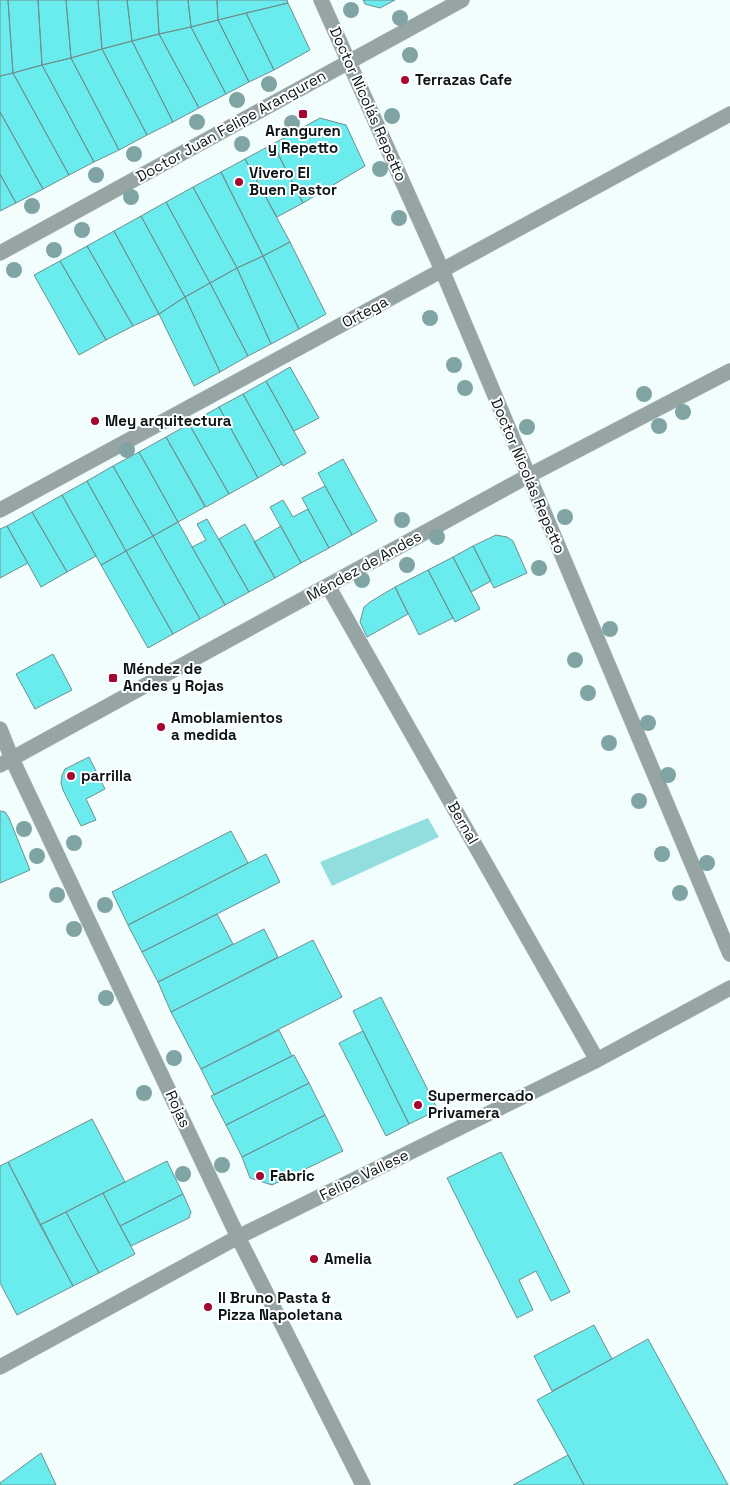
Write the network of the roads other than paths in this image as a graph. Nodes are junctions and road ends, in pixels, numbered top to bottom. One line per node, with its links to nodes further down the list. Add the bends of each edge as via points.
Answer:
1 (321, 0): 3 (street, Doctor Nicolás Repetto)
2 (462, 0): 3 (street, Doctor Juan Felipe Aranguren)
3 (349, 61): 5 (street, Doctor Juan Felipe Aranguren); 6 (street, Doctor Nicolás Repetto)
4 (730, 114): 6 (street, Ortega)
5 (0, 253)
6 (442, 270): 8 (street, Doctor Nicolás Repetto); 9 (street, Ortega)
7 (730, 371): 8 (street, Méndez de Andes)
8 (528, 476): 10 (street, Méndez de Andes); 13 (street, Doctor Nicolás Repetto)
9 (0, 510)
10 (328, 586): 12 (street, Méndez de Andes); 15 (street, Bernal)
11 (0, 729): 12 (street, Rojas)
12 (6, 762): 16 (street, Rojas)
13 (730, 954)
14 (730, 988): 15 (street, Felipe Vallese)
15 (597, 1060): 16 (street, Felipe Vallese)
16 (238, 1237): 17 (street, Felipe Vallese); 18 (street, Rojas)
17 (0, 1367)
18 (363, 1485)

